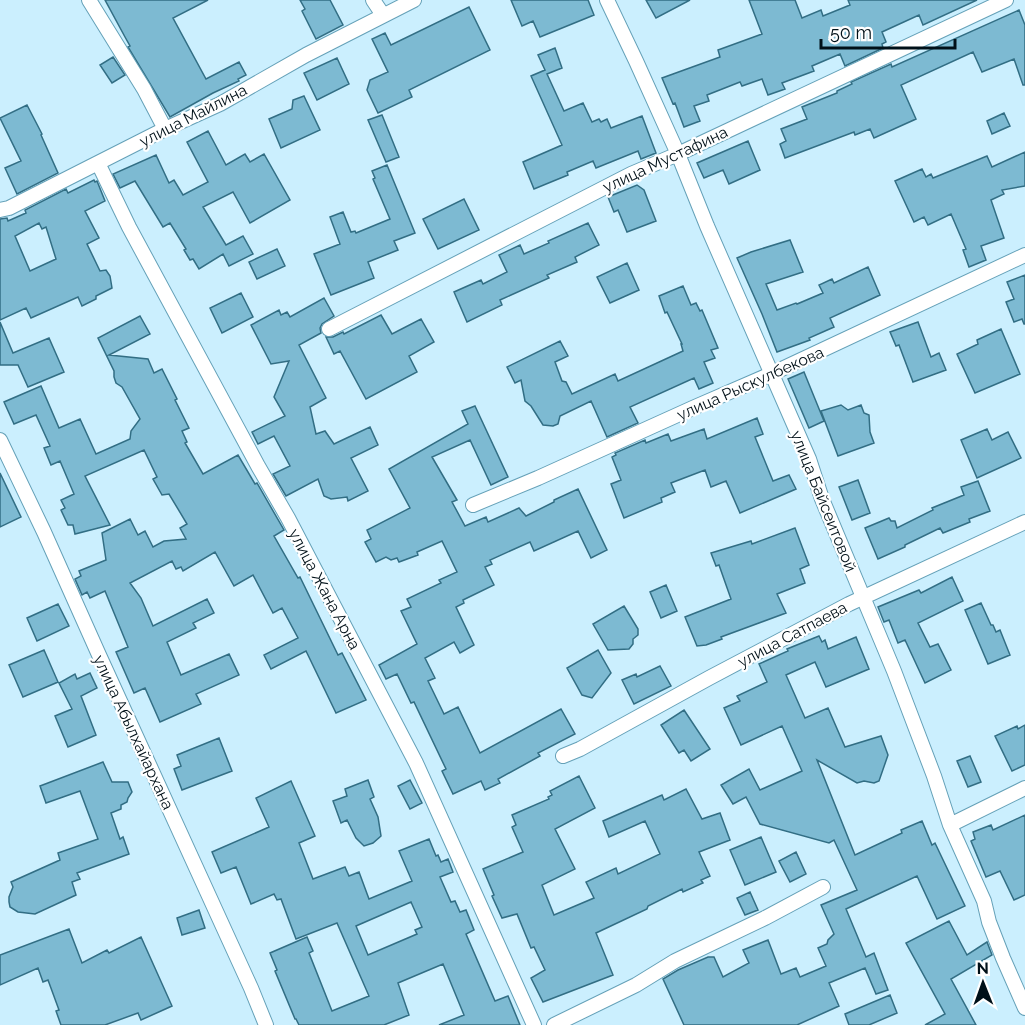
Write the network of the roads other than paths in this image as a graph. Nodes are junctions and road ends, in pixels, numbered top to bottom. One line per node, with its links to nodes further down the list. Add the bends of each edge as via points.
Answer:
1 (90, 0): 7 (street)
2 (373, 0): 6 (street)
3 (414, 0): 6 (street, улица Майлина)
4 (607, 0): 8 (street, улица Байсеитовой)
5 (1006, 0): 8 (street, улица Мустафина)
6 (383, 15): 7 (street, улица Майлина, via 220,104)
7 (165, 129): 9 (street, улица Майлина)
8 (678, 154): 12 (street, улица Мустафина, via 631,174); 13 (street, улица Байсеитовой)
9 (98, 163): 10 (street, улица Майлина); 24 (street, улица Жана Арна, via 416,764)
10 (0, 210)
11 (1025, 255): 13 (street, улица Рыскулбекова)
12 (329, 329)
13 (771, 374): 15 (street, улица Рыскулбекова); 17 (street, улица Байсеитовой)
14 (0, 440): 23 (street, улица Абылхайархана)
15 (473, 505)
16 (1025, 522): 17 (street, улица Сатпаева)
17 (863, 597): 18 (street, улица Сатпаева); 20 (street, улица Байсеитовой)
18 (563, 756)
19 (1025, 788): 20 (street)
20 (950, 825): 22 (street, улица Байсеитовой)
21 (824, 887): 25 (street)
22 (1025, 1008)
23 (266, 1025)
24 (534, 1025)
25 (554, 1025)

